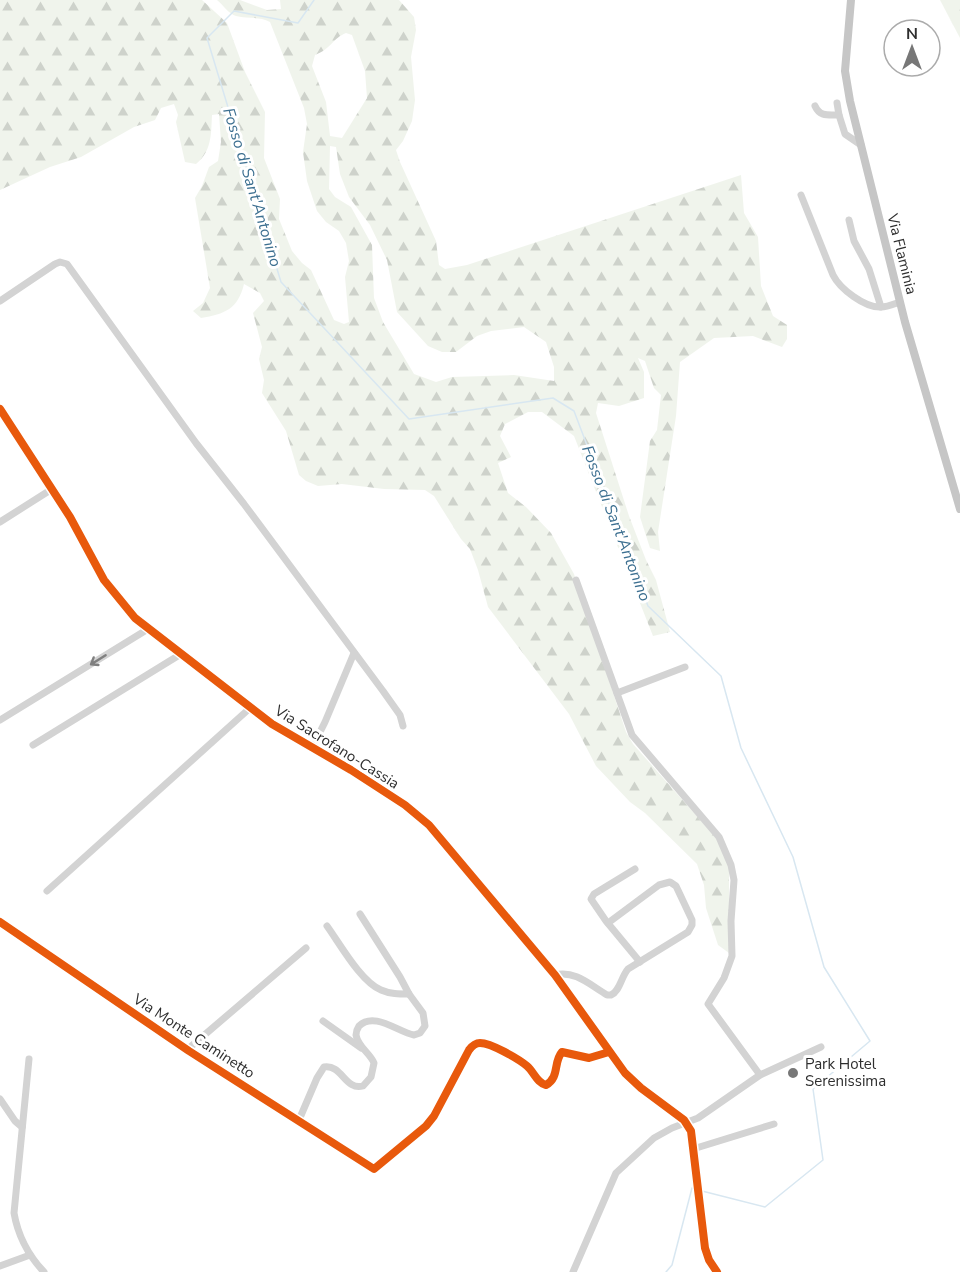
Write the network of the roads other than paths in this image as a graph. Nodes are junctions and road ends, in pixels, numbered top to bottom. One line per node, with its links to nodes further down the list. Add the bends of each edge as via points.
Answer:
1 (851, 0): 5 (main road, Via Flaminia, via 845,71)
2 (837, 103): 4 (street)
3 (815, 106): 4 (street, via 822,114)
4 (839, 115): 5 (street, via 845,134)
5 (861, 145): 9 (main road, Via Flaminia)
6 (801, 195): 10 (street, via 837,282 854,296)
7 (849, 219): 10 (street)
8 (0, 301): 17 (street, via 55,264 68,264)
9 (900, 302): 10 (street); 13 (main road, Via Flaminia)
10 (881, 307)
11 (0, 409): 12 (street, Via Sacrofano-Cassia)
12 (52, 489): 14 (street); 16 (street, Via Sacrofano-Cassia, via 104,580)
13 (960, 509)
14 (0, 522)
15 (576, 579): 20 (street)
16 (148, 629): 18 (street, Via Sacrofano-Cassia); 22 (street, one-way to 22)
17 (354, 653): 23 (street, via 399,713); 25 (street)
18 (181, 654): 21 (street, Via Sacrofano-Cassia); 24 (street)
19 (685, 667): 20 (street)
20 (617, 693): 42 (street, via 636,741 713,829 725,850 734,880 732,956 708,1004)
21 (250, 708): 25 (street, Via Sacrofano-Cassia); 27 (street)
22 (0, 720)
23 (403, 726)
24 (33, 745)
25 (312, 748): 34 (street, Via Sacrofano-Cassia, via 405,805 429,825)
26 (635, 869): 30 (street, via 592,897)
27 (46, 891)
28 (360, 914): 35 (street)
29 (0, 922): 38 (street, Via Monte Caminetto)
30 (608, 923): 33 (street); 33 (street, via 660,885 670,882 676,886 692,920 691,928)
31 (327, 926): 35 (street, via 375,987)
32 (306, 948): 38 (street)
33 (640, 962): 34 (street, via 624,974 617,991 610,995 570,974)
34 (555, 975): 40 (street, Via Sacrofano-Cassia)
35 (409, 994): 39 (street, via 424,1015 422,1031 411,1035 384,1023 365,1022 356,1032)
36 (324, 1021): 39 (street)
37 (821, 1047): 42 (street)
38 (188, 1049): 44 (street, Via Monte Caminetto)
39 (363, 1049): 44 (street, via 374,1063 365,1084 351,1086 335,1069 324,1067)
40 (609, 1052): 44 (street, Via Monte Caminetto, via 589,1058 561,1052 554,1078 546,1085 522,1061 487,1044 473,1045 434,1116 374,1169); 45 (street, Via Sacrofano-Cassia, via 632,1080)
41 (29, 1059): 47 (street)
42 (760, 1075): 45 (street)
43 (0, 1099): 47 (street)
44 (299, 1120)
45 (687, 1122): 48 (street); 52 (street, via 654,1138 616,1173)
46 (774, 1124): 48 (street)
47 (22, 1127): 49 (street, via 14,1213 20,1238)
48 (693, 1149): 53 (street, via 707,1254)
49 (30, 1255): 50 (street); 51 (street)
50 (0, 1266)
51 (44, 1272)
52 (573, 1272)
53 (717, 1272)

